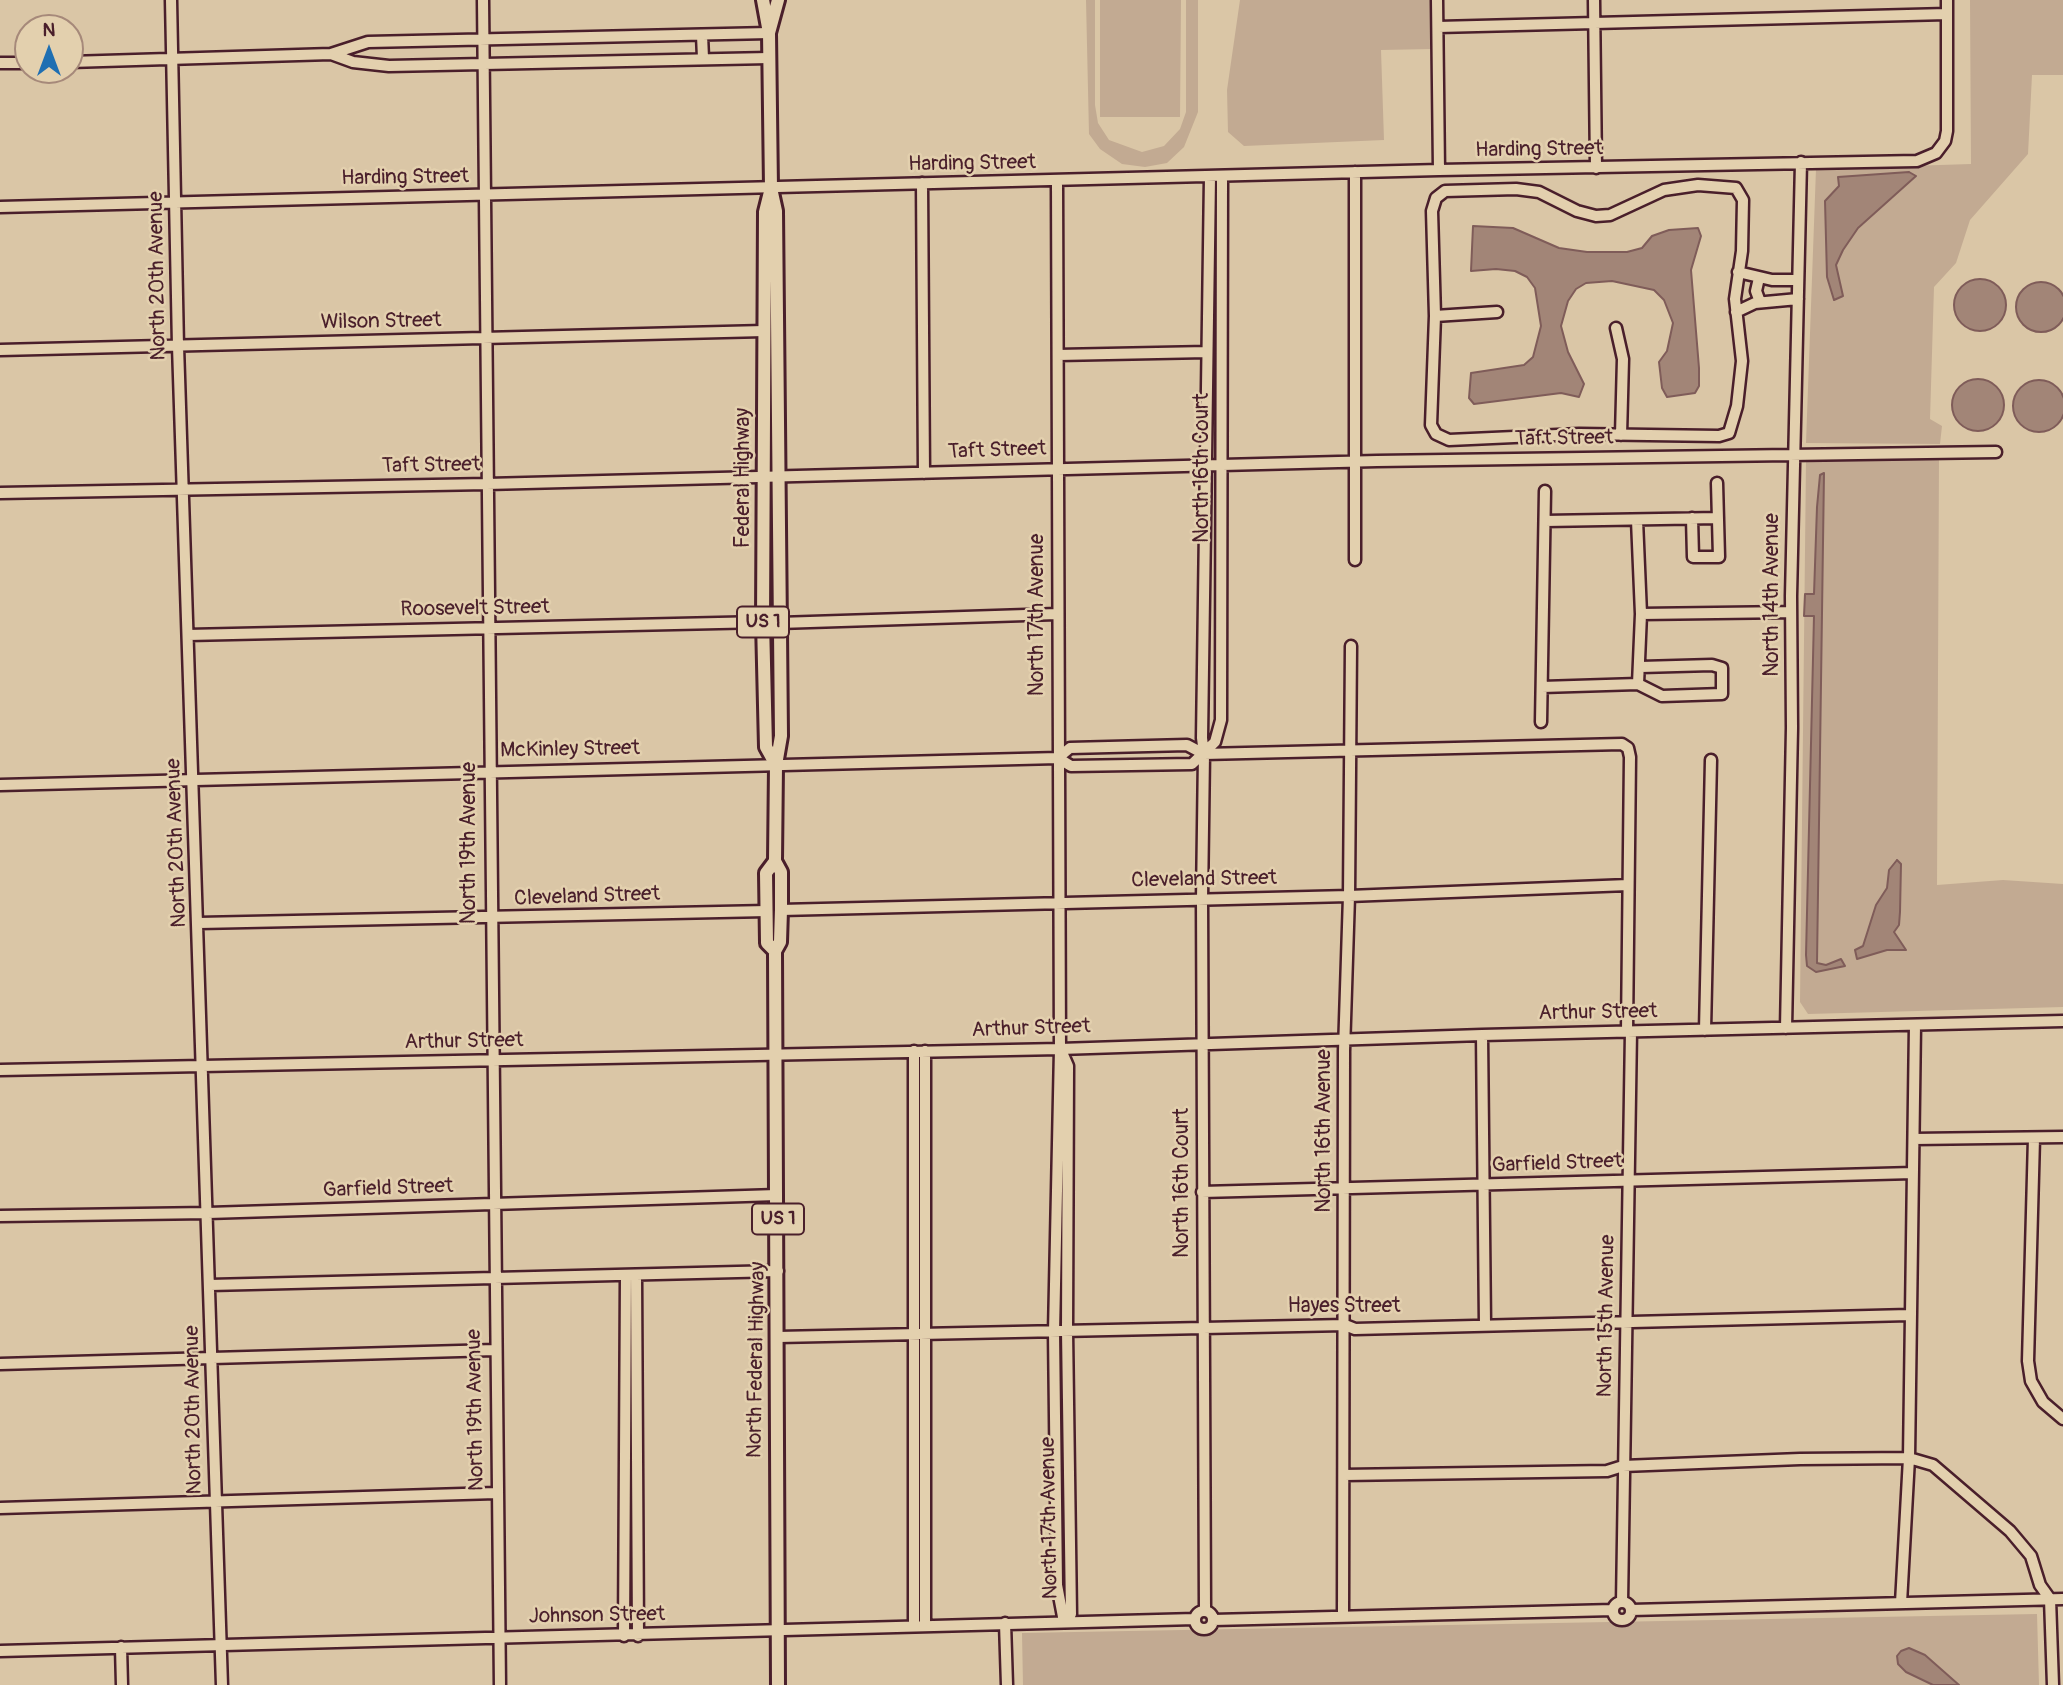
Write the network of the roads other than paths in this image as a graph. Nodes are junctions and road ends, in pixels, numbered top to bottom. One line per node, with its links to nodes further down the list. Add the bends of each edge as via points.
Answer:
1 (171, 0): 17 (street, North 20th Avenue)
2 (483, 0): 13 (street, North 19th Avenue)
3 (762, 0): 11 (main road, Federal Highway / US 1)
4 (778, 0): 11 (main road, Federal Highway / US 1)
5 (1437, 0): 10 (street)
6 (1594, 0): 9 (street)
7 (1947, 0): 8 (street)
8 (1947, 14): 9 (street); 20 (street, Harding Street, via 1947,131 1940,149 1917,161)
9 (1594, 23): 10 (street); 21 (street)
10 (1438, 27): 22 (street)
11 (769, 33): 12 (street); 16 (main road, Federal Highway / US 1)
12 (702, 34): 13 (street); 15 (street)
13 (483, 39): 14 (street, via 368,42); 19 (street, North 19th Avenue)
14 (331, 54): 17 (street); 19 (street, via 368,64)
15 (704, 58): 16 (street); 19 (street)
16 (769, 58): 28 (main road, Federal Highway / US 1)
17 (172, 59): 18 (street); 30 (street, North 20th Avenue)
18 (84, 61)
19 (483, 63): 29 (street, North 19th Avenue)
20 (1801, 162): 21 (street, Harding Street); 34 (street, North 14th Avenue)
21 (1596, 169): 22 (street, Harding Street)
22 (1439, 170): 23 (street, Harding Street)
23 (1355, 172): 25 (street, Harding Street); 50 (street)
24 (1210, 177): 25 (street, Harding Street); 26 (street, Harding Street); 45 (street, North 16th Court)
25 (1223, 177): 51 (street, North 16th Court)
26 (1057, 182): 27 (street, Harding Street); 46 (street, North 17th Avenue)
27 (922, 183): 28 (street, Harding Street); 54 (street)
28 (771, 188): 29 (street, Harding Street); 41 (main road, Federal Highway / US 1, via 765,212); 56 (main road, Federal Highway / US 1, via 776,211)
29 (483, 195): 30 (street, Harding Street); 42 (street, North 19th Avenue)
30 (175, 203): 31 (street, Harding Street); 43 (street, North 20th Avenue)
31 (0, 207)
32 (1738, 272): 33 (street); 38 (street); 39 (street, via 1744,218 1743,200 1736,188 1712,185 1664,190 1610,215 1596,216 1539,192 1445,191 1436,198 1432,211)
33 (1759, 278): 34 (street); 36 (street, via 1756,291)
34 (1798, 281): 35 (street, North 14th Avenue)
35 (1797, 299): 36 (street); 49 (street, North 14th Avenue)
36 (1760, 302): 38 (street)
37 (1497, 312): 39 (street)
38 (1736, 312): 47 (street, via 1742,360 1729,433)
39 (1435, 316): 47 (street, via 1431,425 1436,434 1449,440)
40 (1616, 328): 47 (street, via 1623,359)
41 (764, 331): 42 (street, Wilson Street); 55 (main road, Federal Highway / US 1)
42 (485, 339): 43 (street, Wilson Street); 58 (street, North 19th Avenue)
43 (178, 346): 44 (street, Wilson Street); 59 (street, North 20th Avenue)
44 (0, 350)
45 (1207, 352): 46 (street); 52 (street, North 16th Court)
46 (1058, 355): 53 (street, North 17th Avenue)
47 (1621, 435)
48 (1996, 452): 49 (street, Taft Street)
49 (1794, 453): 50 (street, Taft Street); 67 (street, North 14th Avenue)
50 (1353, 462): 51 (street, Taft Street); 66 (street)
51 (1222, 465): 52 (street, Taft Street); 79 (street, North 16th Court)
52 (1207, 466): 53 (street, Taft Street); 82 (street, North 16th Court)
53 (1058, 468): 54 (street, Taft Street); 68 (street, North 17th Avenue)
54 (924, 472): 56 (street, Taft Street)
55 (762, 477): 56 (street, Taft Street); 58 (street, Taft Street); 70 (main road, Federal Highway / US 1)
56 (776, 477): 71 (main road, Federal Highway / US 1)
57 (1717, 483): 63 (street)
58 (487, 484): 59 (street, Taft Street); 72 (street, North 19th Avenue)
59 (184, 489): 61 (street, Taft Street); 73 (street, North 20th Avenue)
60 (1545, 491): 65 (street)
61 (0, 493)
62 (1692, 518): 63 (street); 63 (street, via 1693,557 1719,557); 64 (street)
63 (1718, 518)
64 (1637, 520): 65 (street); 69 (street)
65 (1545, 521): 77 (street)
66 (1355, 561)
67 (1791, 611): 69 (street); 102 (street, North 14th Avenue)
68 (1057, 614): 71 (street); 84 (street, North 17th Avenue)
69 (1641, 614): 75 (street)
70 (763, 622): 72 (street, Roosevelt Street); 86 (main road, Federal Highway / US 1, via 766,747)
71 (779, 623): 86 (main road, Federal Highway / US 1, via 781,736)
72 (487, 628): 73 (street, Roosevelt Street); 87 (street, North 19th Avenue)
73 (188, 635): 88 (street, North 20th Avenue)
74 (1351, 646): 81 (street, North 16th Avenue)
75 (1641, 667): 76 (street); 76 (street, via 1722,668 1722,694 1662,696)
76 (1638, 684): 77 (street)
77 (1542, 687): 78 (street)
78 (1541, 722)
79 (1219, 730): 82 (street); 83 (street)
80 (1628, 748): 81 (street, McKinley Street, via 1622,744); 91 (street, North 15th Avenue)
81 (1350, 751): 83 (street, McKinley Street); 92 (street, North 16th Avenue)
82 (1204, 754): 83 (street, McKinley Street); 84 (street, McKinley Street, via 1187,745 1096,747 1070,748); 84 (street, McKinley Street, via 1192,764 1071,766); 93 (street, North 16th Court)
83 (1233, 754)
84 (1058, 758): 86 (street, McKinley Street); 94 (street, North 17th Avenue)
85 (1711, 760): 103 (street)
86 (776, 765): 87 (street, McKinley Street); 90 (main road, Federal Highway / US 1)
87 (489, 771): 88 (street, McKinley Street); 97 (street, North 19th Avenue)
88 (193, 780): 89 (street, McKinley Street); 98 (street, North 20th Avenue)
89 (0, 785)
90 (775, 861): 95 (main road, Federal Highway / US 1, via 781,873); 96 (main road, Federal Highway / US 1, via 766,873)
91 (1628, 885): 92 (street, Cleveland Street); 104 (street, North 15th Avenue)
92 (1349, 896): 93 (street, Cleveland Street); 106 (street, North 16th Avenue)
93 (1202, 900): 94 (street, Cleveland Street); 107 (street, North 16th Court)
94 (1059, 904): 95 (street, Cleveland Street); 108 (street, North 17th Avenue)
95 (781, 910): 99 (main road, Federal Highway / US 1, via 780,942)
96 (767, 911): 97 (street, Cleveland Street); 99 (main road, Federal Highway / US 1, via 767,943)
97 (490, 919): 98 (street, Cleveland Street); 112 (street, North 19th Avenue)
98 (199, 923): 113 (street, North 20th Avenue)
99 (775, 951): 111 (main road, North Federal Highway / US 1)
100 (2063, 1021): 101 (street, Arthur Street)
101 (1915, 1025): 102 (street, Arthur Street); 117 (street)
102 (1786, 1028): 103 (street, Arthur Street)
103 (1704, 1030): 104 (street, Arthur Street)
104 (1629, 1031): 105 (street, Arthur Street); 119 (street, North 15th Avenue)
105 (1482, 1035): 106 (street, Arthur Street); 120 (street)
106 (1344, 1039): 107 (street, Arthur Street); 121 (street, North 16th Avenue)
107 (1202, 1042): 108 (street, Arthur Street); 122 (street, North 16th Court)
108 (1060, 1049): 110 (street, Arthur Street); 136 (street, North 17th Avenue, via 1068,1066); 137 (street, North 17th Avenue)
109 (914, 1051): 110 (street, Arthur Street); 111 (street, Arthur Street); 138 (street)
110 (925, 1051): 138 (street)
111 (776, 1055): 112 (street, Arthur Street); 123 (main road, North Federal Highway / US 1)
112 (491, 1061): 113 (street, Arthur Street); 124 (street, North 19th Avenue)
113 (204, 1066): 114 (street, Arthur Street); 125 (street, North 20th Avenue)
114 (0, 1070)
115 (2063, 1137): 116 (street)
116 (2034, 1138): 117 (street); 143 (street, via 2028,1361 2031,1381 2043,1402)
117 (1914, 1139): 118 (street)
118 (1913, 1173): 119 (street, Garfield Street); 131 (street)
119 (1629, 1181): 120 (street, Garfield Street); 132 (street, North 15th Avenue)
120 (1483, 1185): 121 (street, Garfield Street); 134 (street)
121 (1344, 1188): 122 (street, Garfield Street); 133 (street, North 16th Avenue)
122 (1202, 1192): 135 (street, North 16th Court)
123 (778, 1195): 124 (street, Garfield Street); 127 (main road, North Federal Highway / US 1)
124 (492, 1205): 125 (street, Garfield Street); 129 (street, North 19th Avenue)
125 (208, 1213): 126 (street, Garfield Street); 130 (street, North 20th Avenue)
126 (0, 1216)
127 (778, 1271): 128 (street); 139 (main road, North Federal Highway / US 1)
128 (631, 1275): 129 (street); 167 (street); 168 (street)
129 (494, 1278): 130 (street); 140 (street, North 19th Avenue)
130 (210, 1285): 141 (street, North 20th Avenue)
131 (1909, 1315): 132 (street, Hayes Street); 144 (street)
132 (1625, 1322): 134 (street, Hayes Street); 145 (street, North 15th Avenue)
133 (1345, 1325): 134 (street, Hayes Street, via 1355,1329); 135 (street, Hayes Street); 146 (street, North 16th Avenue)
134 (1485, 1325)
135 (1203, 1328): 136 (street, Hayes Street); 158 (street, North 16th Court)
136 (1067, 1331): 137 (street, Hayes Street); 162 (street, North 17th Avenue, via 1071,1614)
137 (1054, 1332): 138 (street, Hayes Street); 162 (street, North 17th Avenue, via 1057,1584)
138 (919, 1334): 139 (street, Hayes Street); 150 (street); 151 (street)
139 (778, 1338): 166 (main road, North Federal Highway / US 1)
140 (495, 1350): 141 (street); 147 (street, North 19th Avenue)
141 (213, 1359): 142 (street); 148 (street, North 20th Avenue)
142 (0, 1364)
143 (2063, 1419)
144 (1909, 1458): 145 (street); 153 (street, via 1933,1465 2010,1531 2031,1556); 155 (street)
145 (1623, 1466): 146 (street, via 1607,1471); 154 (street, North 15th Avenue)
146 (1344, 1475): 159 (street, North 16th Avenue)
147 (496, 1493): 148 (street); 169 (street, North 19th Avenue)
148 (216, 1502): 149 (street); 170 (street, North 20th Avenue)
149 (0, 1508)
150 (914, 1547): 151 (street); 164 (street)
151 (925, 1547): 165 (street)
152 (2063, 1599): 153 (street)
153 (2050, 1600): 155 (street); 178 (street)
154 (1622, 1602): 156 (street); 157 (street)
155 (1901, 1603): 157 (street)
156 (1613, 1610): 157 (street, via 1615,1617 1623,1620); 159 (street)
157 (1631, 1610)
158 (1205, 1611): 160 (street); 161 (street)
159 (1343, 1616): 161 (street)
160 (1195, 1619): 161 (street, via 1204,1629); 162 (street, Johnson Street)
161 (1213, 1619)
162 (1064, 1622): 163 (street, Johnson Street)
163 (1005, 1623): 165 (street, Johnson Street); 177 (street)
164 (914, 1626): 165 (street, Johnson Street); 166 (street, Johnson Street)
165 (925, 1626)
166 (776, 1632): 168 (street, Johnson Street); 176 (main road, North Federal Highway / US 1)
167 (624, 1636): 168 (street, Johnson Street); 169 (street, Johnson Street)
168 (638, 1636)
169 (499, 1637): 170 (street, Johnson Street); 175 (street, North 19th Avenue)
170 (221, 1645): 171 (street, Johnson Street); 174 (street, North 20th Avenue)
171 (121, 1647): 172 (street, Johnson Street); 173 (street)
172 (0, 1651)
173 (122, 1685)
174 (222, 1685)
175 (500, 1685)
176 (778, 1685)
177 (1007, 1685)
178 (2053, 1685)

